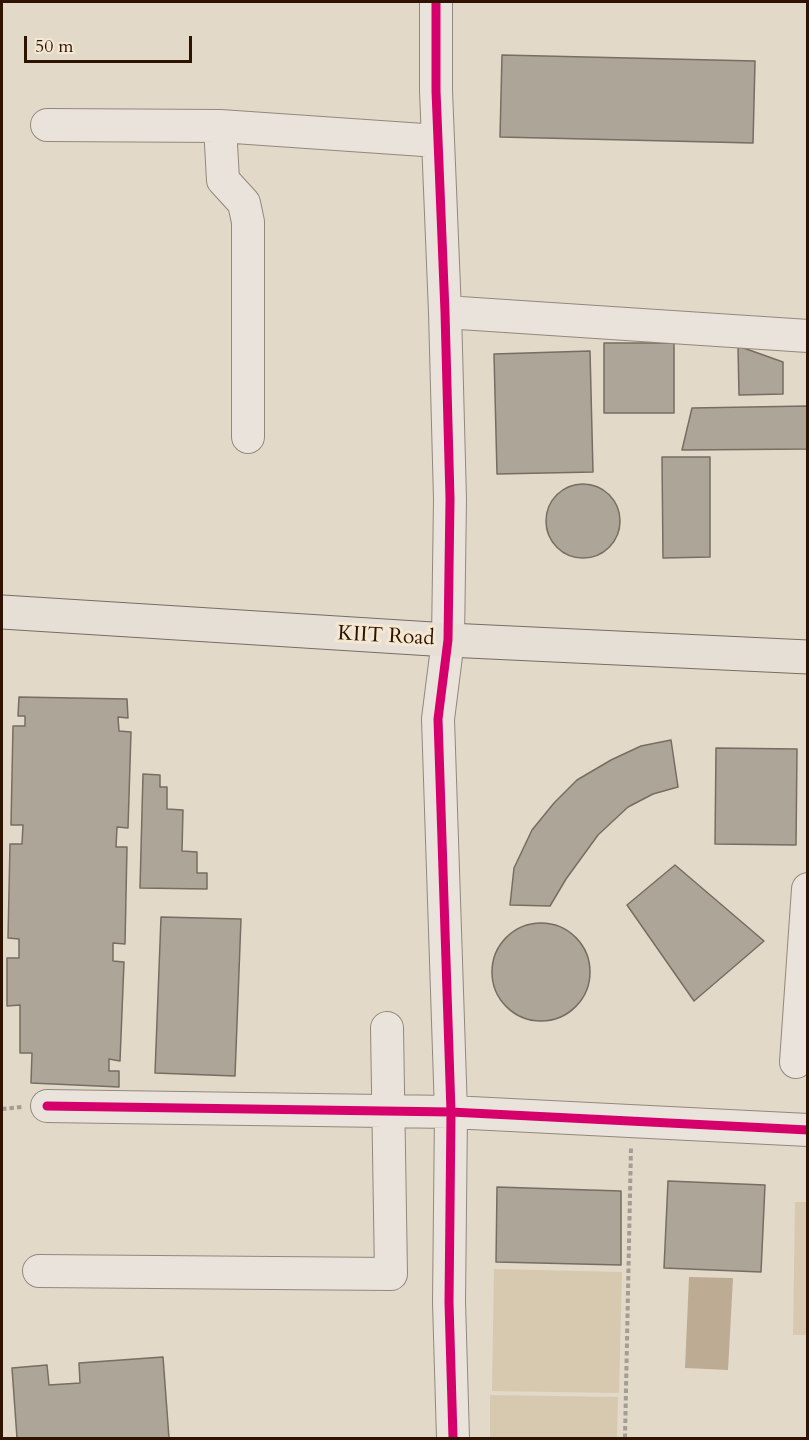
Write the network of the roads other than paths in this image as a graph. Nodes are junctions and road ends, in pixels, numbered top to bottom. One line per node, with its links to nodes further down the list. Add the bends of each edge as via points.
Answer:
1 (436, 2): 4 (street)
2 (47, 125): 3 (street)
3 (220, 126): 4 (street); 7 (street, via 223,180 244,203 248,222)
4 (438, 141): 5 (street)
5 (446, 312): 6 (street); 9 (street)
6 (807, 336)
7 (248, 437)
8 (2, 612): 9 (main road, KIIT Road)
9 (448, 640): 10 (main road, KIIT Road); 16 (street, via 438,719)
10 (807, 657)
11 (807, 889): 13 (street)
12 (387, 1028): 15 (street)
13 (796, 1062)
14 (47, 1106): 15 (street)
15 (390, 1112): 16 (street); 18 (street, via 391,1274)
16 (451, 1112): 17 (street); 19 (street, via 449,1302)
17 (807, 1130)
18 (39, 1271)
19 (453, 1438)

